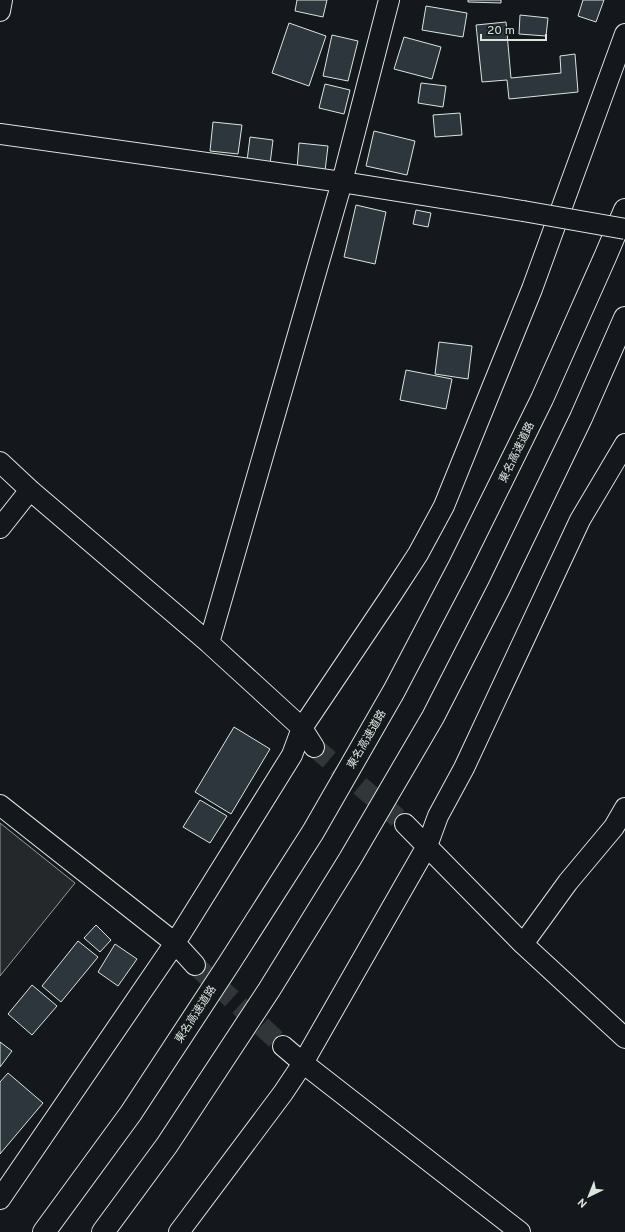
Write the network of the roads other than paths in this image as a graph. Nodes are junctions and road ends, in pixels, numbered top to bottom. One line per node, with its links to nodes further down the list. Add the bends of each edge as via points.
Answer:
1 (2, 0): 3 (street)
2 (389, 0): 6 (street)
3 (0, 11)
4 (625, 34): 15 (street, via 532,289 444,506 418,554)
5 (0, 134): 6 (street)
6 (342, 182): 8 (street, bridge); 14 (street)
7 (625, 210): 28 (highway, 東名高速道路, via 542,399 390,698 313,832 230,962 131,1113)
8 (625, 229)
9 (625, 318): 29 (highway, via 554,475 432,717 350,859 269,990 167,1145)
10 (625, 444): 20 (street, via 580,520 464,768 438,816)
11 (0, 462): 12 (street)
12 (30, 490): 13 (street); 14 (street)
13 (0, 528)
14 (209, 643): 15 (street)
15 (302, 728): 16 (street); 21 (street, via 292,755)
16 (314, 747)
17 (0, 805): 21 (street)
18 (625, 808): 22 (street, via 614,827 568,882)
19 (405, 824): 20 (street)
20 (427, 846): 22 (street); 26 (street)
21 (175, 943): 23 (street); 27 (street)
22 (523, 944): 24 (street)
23 (195, 965)
24 (625, 1038)
25 (283, 1046): 26 (street)
26 (303, 1063): 30 (street); 31 (street)
27 (0, 1199)
28 (44, 1232)
29 (103, 1232)
30 (179, 1232)
31 (520, 1232)

